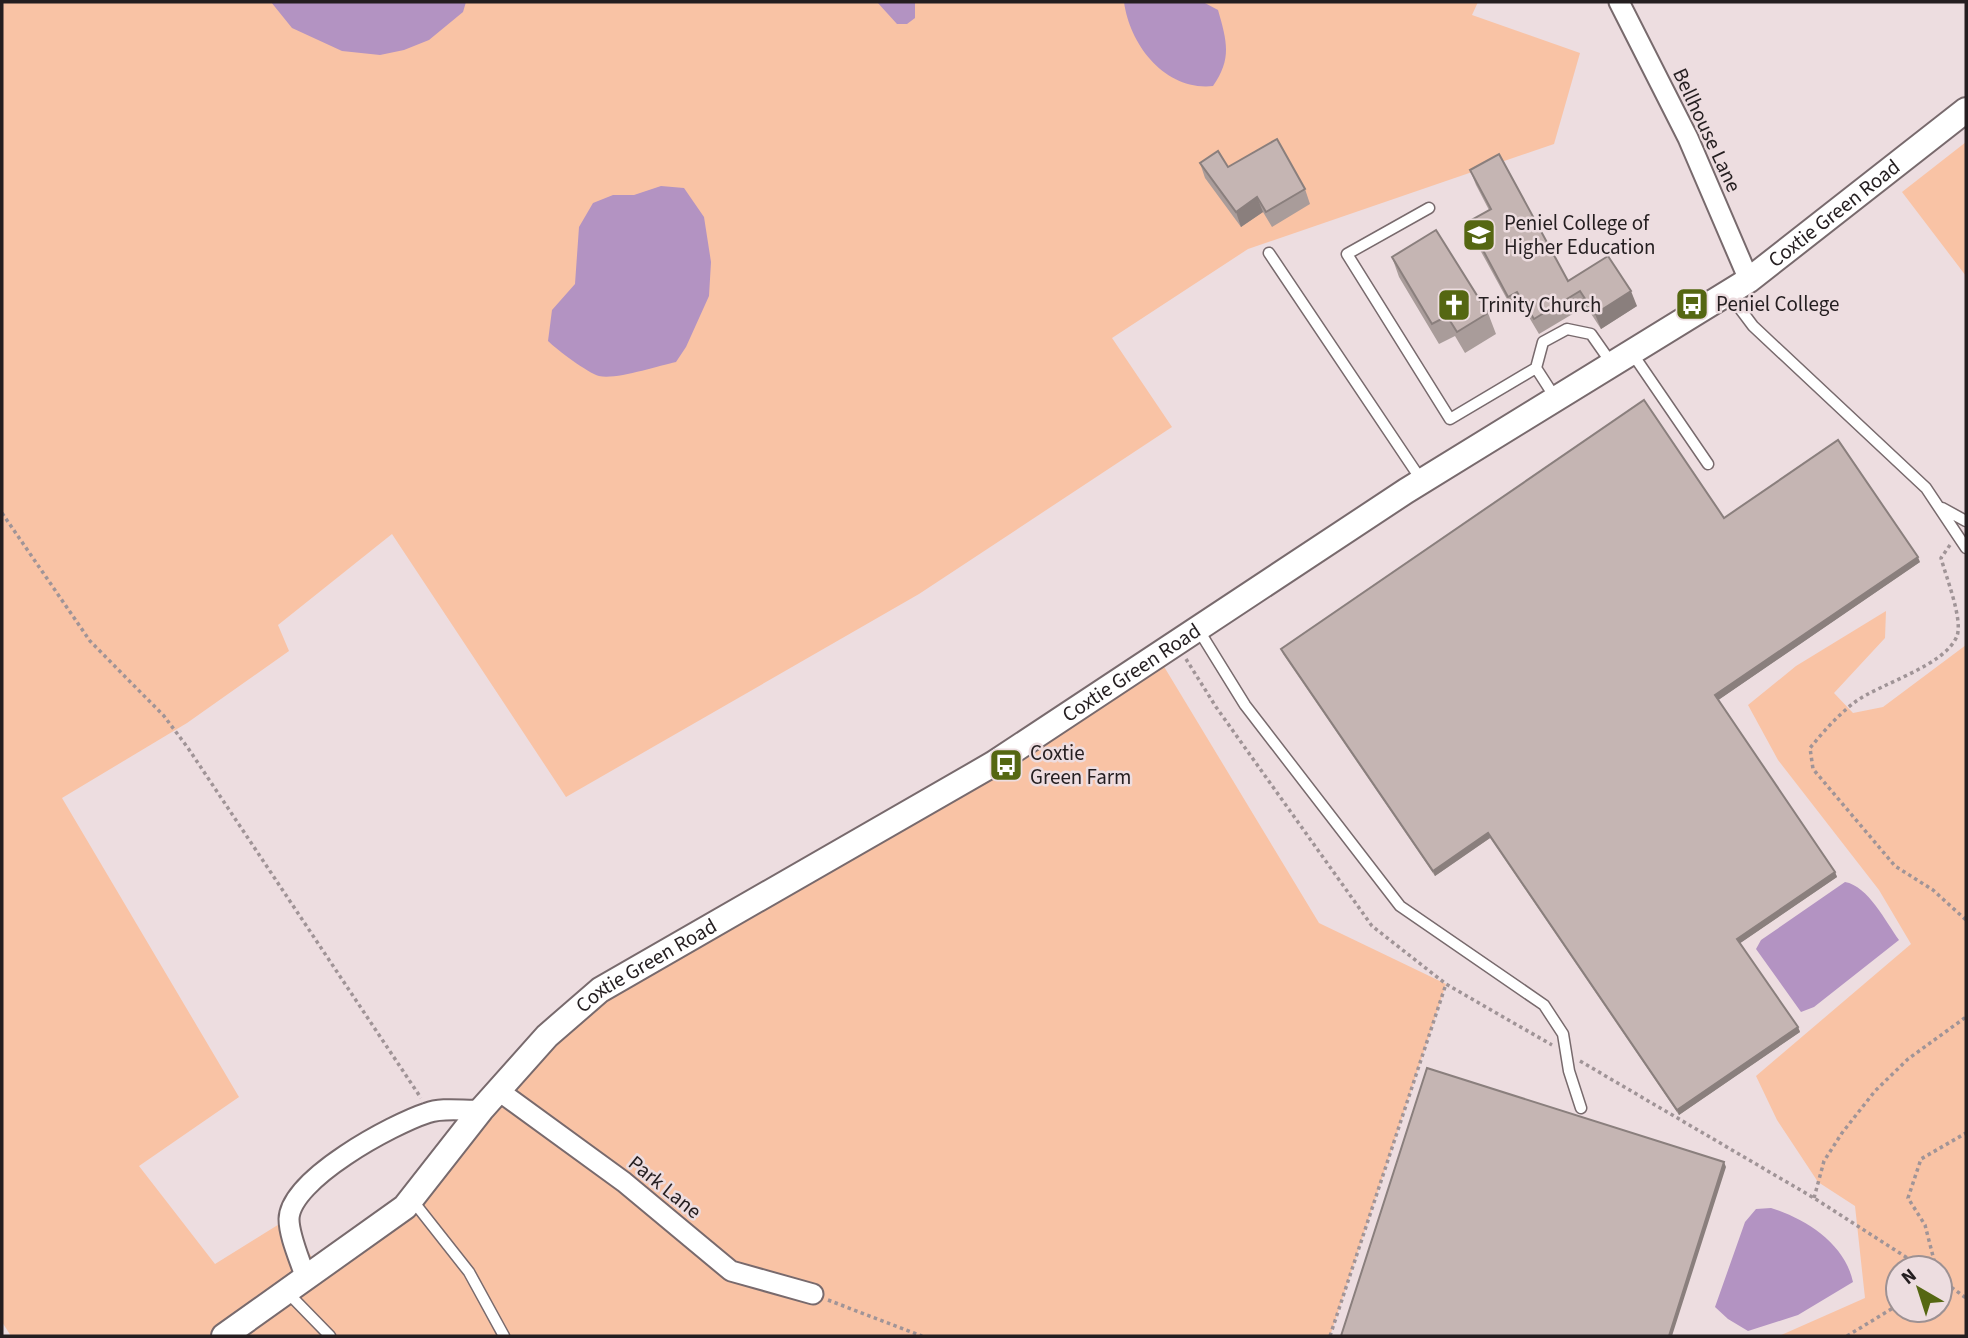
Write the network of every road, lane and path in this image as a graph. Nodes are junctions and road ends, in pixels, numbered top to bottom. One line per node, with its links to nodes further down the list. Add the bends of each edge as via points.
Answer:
1 (1619, 2): 5 (street, Bellhouse Lane, via 1688,138)
2 (1966, 110): 5 (street, Coxtie Green Road)
3 (1429, 208): 7 (lane, via 1347,254 1450,419)
4 (1269, 253): 10 (lane)
5 (1739, 287): 6 (street, Coxtie Green Road); 11 (lane, via 1753,326 1926,488)
6 (1622, 359): 7 (lane, via 1591,334 1567,329 1543,342); 8 (street, Coxtie Green Road); 9 (lane)
7 (1536, 368): 8 (lane)
8 (1556, 400): 10 (street, Coxtie Green Road)
9 (1709, 464)
10 (1422, 481): 16 (street, Coxtie Green Road)
11 (1939, 507): 13 (lane); 14 (lane)
12 (2, 513): 23 (path, via 90,641 164,716 188,748)
13 (1966, 521)
14 (1957, 534): 15 (lane); 17 (path, via 1941,558 1958,622 1957,635 1947,652 1856,702 1810,748 1813,769 1895,866 1933,890)
15 (1966, 548)
16 (1198, 628): 20 (street, Coxtie Green Road, via 993,764 600,990 547,1036); 21 (lane, via 1245,705 1400,906 1544,1005 1563,1034)
17 (1966, 920)
18 (1446, 984): 35 (path)
19 (1966, 1017): 25 (path, via 1908,1059 1875,1091 1824,1161)
20 (499, 1091): 22 (street, Coxtie Green Road); 29 (street, Park Lane, via 624,1182 731,1270)
21 (1581, 1108)
22 (481, 1110): 23 (street); 26 (street, Coxtie Green Road)
23 (429, 1112): 28 (street, via 368,1142 331,1166 299,1195 289,1219)
24 (1966, 1133): 27 (path, via 1921,1159 1908,1198 1925,1225)
25 (1814, 1198)
26 (411, 1199): 28 (street, Coxtie Green Road); 33 (lane, via 468,1272)
27 (1932, 1254)
28 (296, 1284): 31 (street, Coxtie Green Road); 32 (lane)
29 (813, 1294): 34 (path)
30 (1884, 1314): 36 (path)
31 (224, 1336)
32 (330, 1336)
33 (504, 1336)
34 (922, 1336)
35 (1330, 1336)
36 (1847, 1336)

